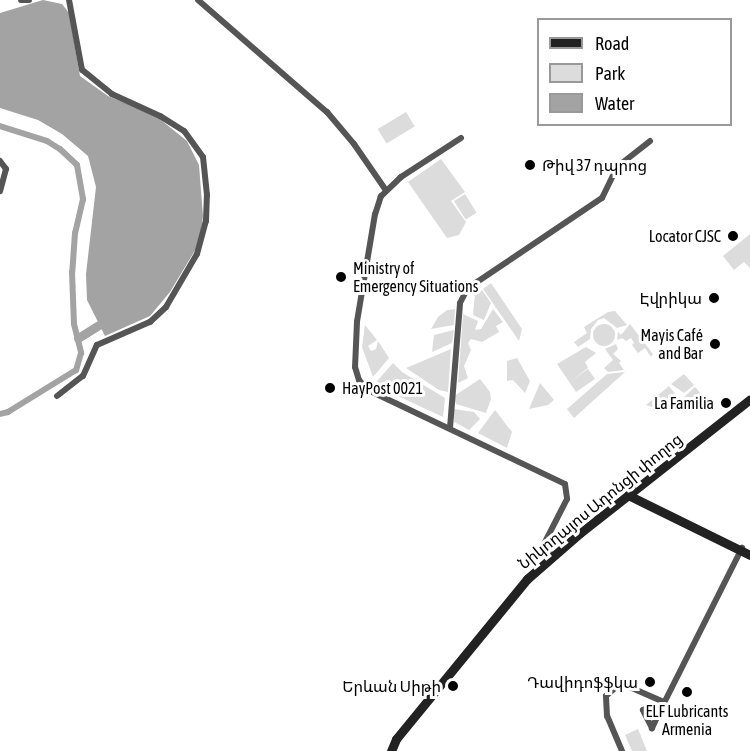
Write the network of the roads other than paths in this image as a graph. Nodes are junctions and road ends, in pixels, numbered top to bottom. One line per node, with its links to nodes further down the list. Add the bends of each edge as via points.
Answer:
1 (21, 0): 2 (street)
2 (29, 0)
3 (69, 0): 10 (street, via 82,70 112,94 184,131 203,157 207,195 206,221 197,254 166,307 150,322 97,345 83,376)
4 (198, 0): 8 (street, via 327,112)
5 (461, 138): 8 (street)
6 (650, 141): 12 (street, via 617,167 602,198 465,293 460,303)
7 (0, 161): 9 (street, via 6,169)
8 (385, 189): 12 (street, via 375,214 357,322 355,367 368,390)
9 (0, 190)
10 (57, 396)
11 (750, 400): 13 (street, Նիկողայոս Ադոնցի փողոց)
12 (450, 428): 15 (street, via 565,484 567,499 544,544)
13 (631, 495): 14 (street); 15 (street, Նիկողայոս Ադոնցի փողոց)
14 (746, 551): 16 (street)
15 (553, 557): 18 (street, Նիկողայոս Ադոնցի փողոց, via 436,693)
16 (664, 702): 17 (street); 19 (street, via 625,685 617,686 606,696 607,716)
17 (659, 713)
18 (393, 751)
19 (622, 751)

